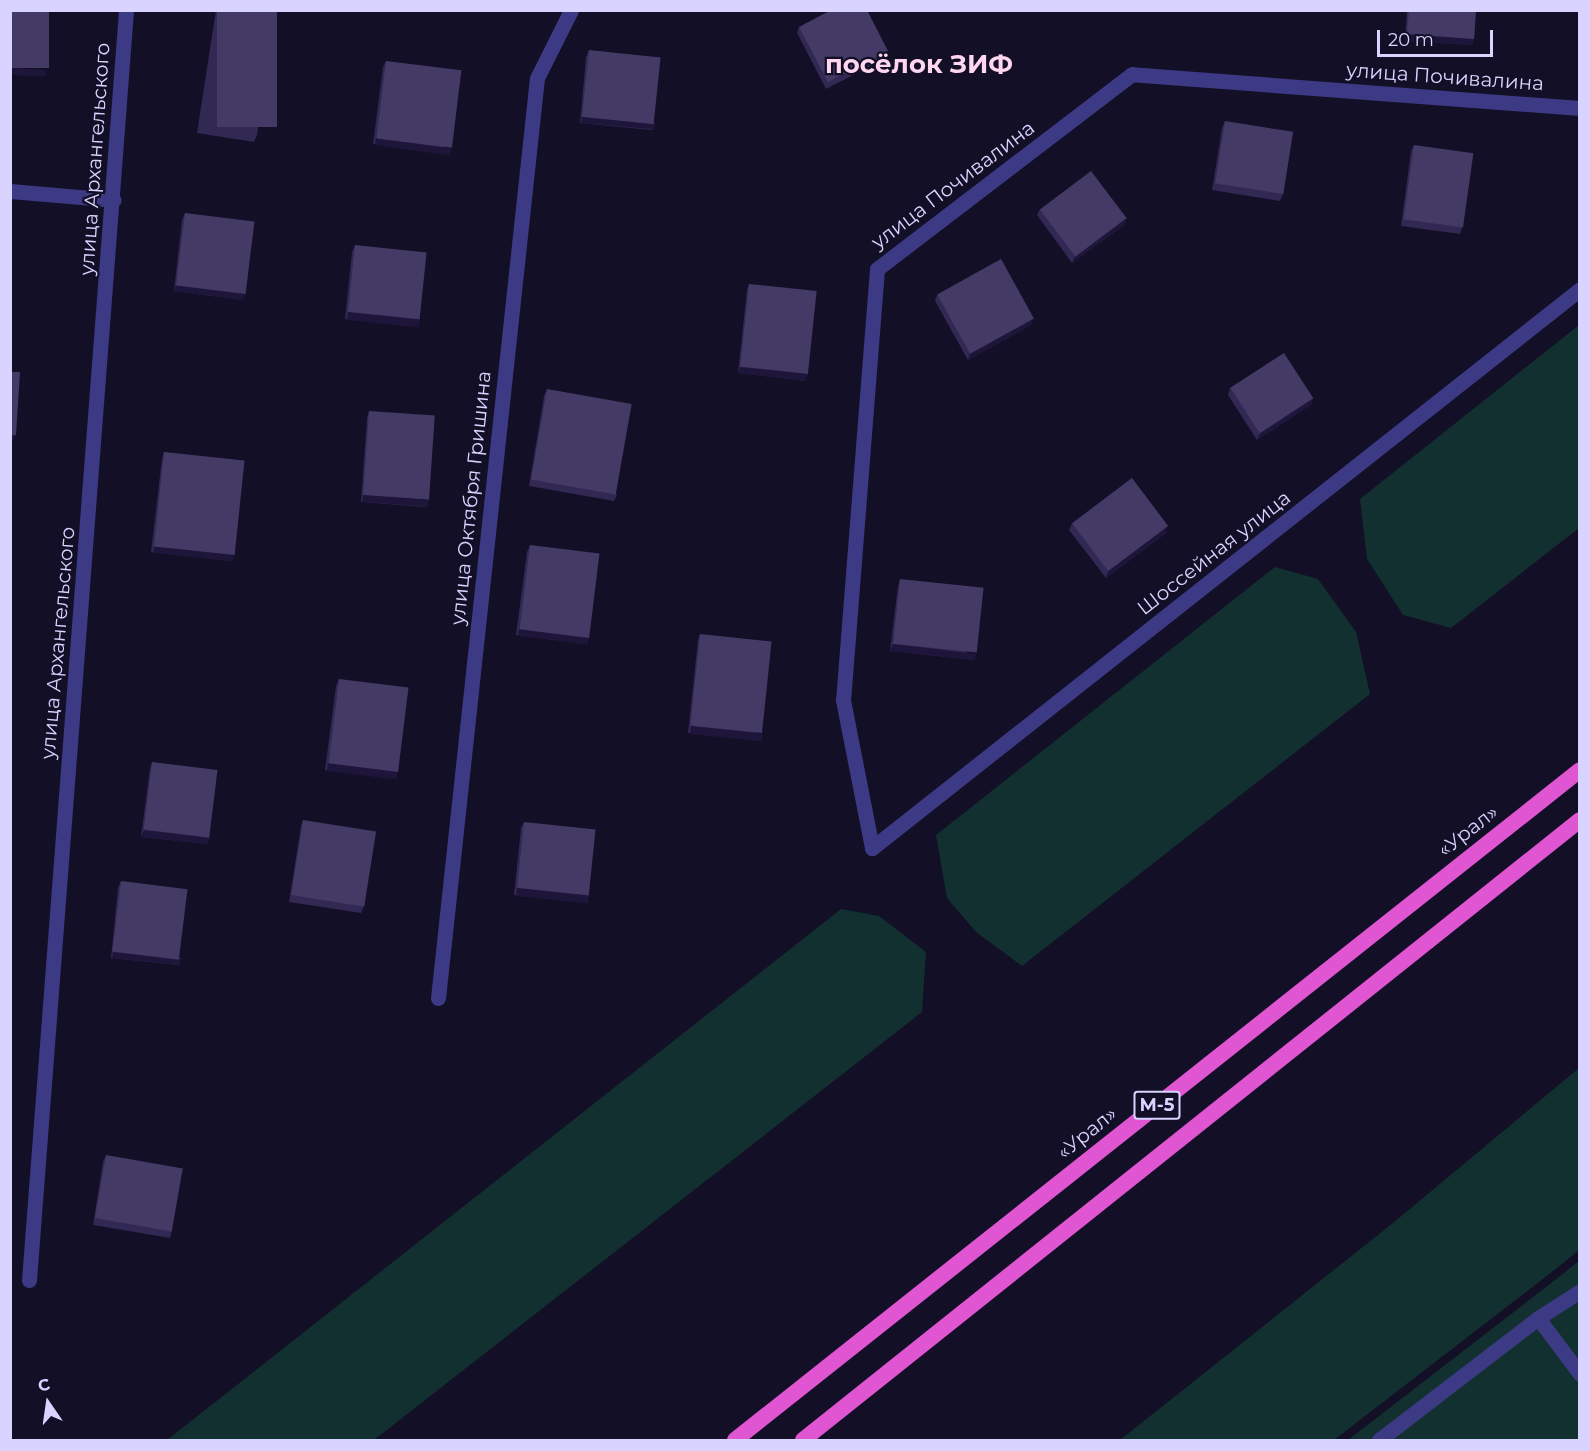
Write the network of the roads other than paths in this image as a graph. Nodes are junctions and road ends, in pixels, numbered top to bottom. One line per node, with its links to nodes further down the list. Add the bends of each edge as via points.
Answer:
1 (126, 10): 5 (street, улица Архангельского)
2 (571, 10): 10 (street, улица Октября Гришина, via 537,78)
3 (1580, 108): 9 (street, улица Почивалина, via 1132,74 877,270 843,700)
4 (10, 191): 5 (street)
5 (114, 200): 11 (street, улица Архангельского)
6 (1580, 289): 9 (street, Шоссейная улица)
7 (1580, 770): 15 (highway, «Урал» / М-5)
8 (1580, 820): 16 (highway, М-5)
9 (872, 848)
10 (438, 998)
11 (29, 1280)
12 (1580, 1291): 13 (street)
13 (1538, 1318): 14 (street); 17 (street)
14 (1580, 1374)
15 (735, 1440)
16 (802, 1440)
17 (1379, 1440)

